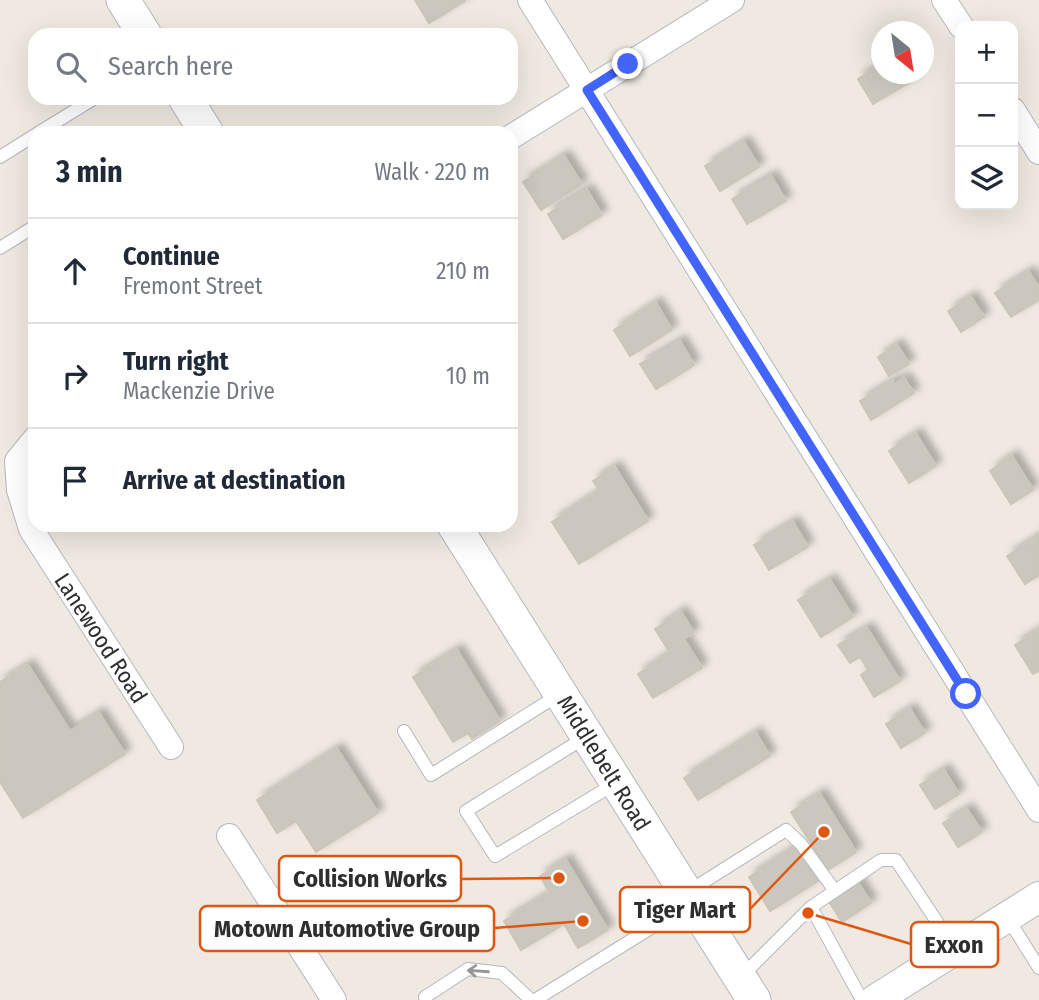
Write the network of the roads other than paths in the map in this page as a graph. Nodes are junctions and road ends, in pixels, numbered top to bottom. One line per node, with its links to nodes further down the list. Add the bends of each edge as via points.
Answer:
1 (123, 0): 6 (main road)
2 (530, 0): 7 (street)
3 (732, 0): 7 (street)
4 (944, 0): 5 (street)
5 (958, 21)
6 (141, 28)
7 (587, 90): 11 (street); 26 (street)
8 (83, 105): 10 (lane)
9 (1018, 118): 13 (street)
10 (50, 126)
11 (518, 132)
12 (28, 140): 14 (lane)
13 (1039, 152)
14 (0, 157)
15 (28, 230): 16 (lane)
16 (0, 248)
17 (28, 448): 18 (street, Lanewood Road, via 17,461)
18 (28, 519)
19 (33, 532): 24 (street, Lanewood Road)
20 (458, 532): 21 (main road, Middlebelt Road)
21 (560, 694): 22 (lane, via 431,775); 23 (main road, Middlebelt Road)
22 (404, 732)
23 (587, 736): 25 (main road, Middlebelt Road); 25 (lane, via 466,811 495,856)
24 (171, 747)
25 (616, 783): 30 (main road, Middlebelt Road)
26 (1039, 810)
27 (229, 836): 36 (street)
28 (835, 891): 30 (lane, via 786,830); 31 (lane); 33 (lane, via 881,860 896,860)
29 (1039, 897): 32 (street)
30 (689, 898): 35 (main road, Middlebelt Road); 38 (lane)
31 (811, 907): 35 (lane); 39 (lane)
32 (1007, 916): 33 (street); 34 (lane)
33 (955, 949): 40 (street)
34 (1039, 968)
35 (747, 989)
36 (334, 1000)
37 (426, 1000): 38 (lane, one-way to 37, via 502,973 468,969)
38 (533, 1000)
39 (862, 1000)
40 (875, 1000)

